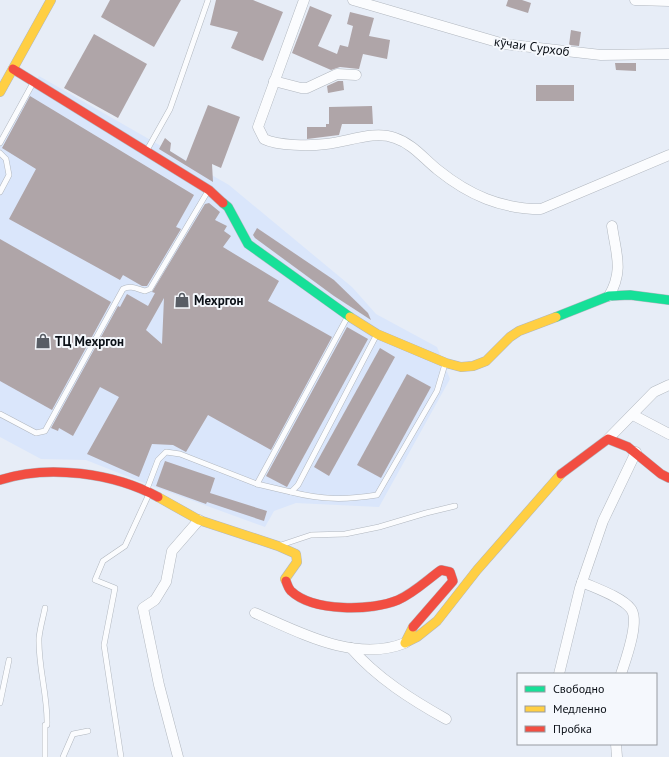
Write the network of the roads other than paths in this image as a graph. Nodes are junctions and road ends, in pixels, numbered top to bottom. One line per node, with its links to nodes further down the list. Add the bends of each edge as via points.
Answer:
1 (51, 0): 8 (street)
2 (208, 0): 14 (lane, via 173,102)
3 (304, 0): 10 (street)
4 (354, 0): 7 (street, кӯчаи Сурхоб, via 504,44 601,55)
5 (635, 0): 6 (street)
6 (669, 1)
7 (669, 54)
8 (13, 69): 11 (street); 12 (street)
9 (356, 75): 10 (street, via 337,74 307,88)
10 (274, 81): 16 (street, via 258,126 264,139 272,143 326,144 368,136 394,137 411,146 439,170 477,196 499,205 540,209)
11 (34, 82): 13 (lane); 14 (street)
12 (0, 92)
13 (0, 143)
14 (146, 151): 17 (street)
15 (0, 153): 18 (lane, via 6,159 9,175)
16 (669, 155)
17 (209, 190): 22 (street, via 228,207 248,244); 26 (lane, via 150,289 145,291 128,287 123,290 45,431 36,433)
18 (0, 192)
19 (612, 226): 20 (street, via 619,271 616,284)
20 (608, 296): 21 (street, via 630,295); 24 (street, via 519,331 486,361 461,367)
21 (669, 300)
22 (348, 315): 23 (street); 33 (lane)
23 (377, 334): 24 (street); 35 (lane, via 298,486)
24 (446, 363): 35 (lane, via 437,391 377,495 345,500 311,497)
25 (669, 385): 27 (street, via 654,392)
26 (0, 414)
27 (633, 415): 28 (street); 29 (street)
28 (669, 434)
29 (608, 439): 30 (street); 42 (street, via 560,475 430,628 419,637)
30 (636, 452): 31 (street); 39 (street, via 603,521)
31 (669, 478)
32 (0, 480): 34 (street, via 18,474 66,473 108,477)
33 (257, 484): 34 (lane, via 180,454 166,452 158,460); 35 (lane)
34 (148, 492): 37 (street); 53 (lane, via 125,546 103,561 95,580 115,588 104,645)
35 (291, 492)
36 (455, 506): 38 (lane, via 379,528 345,534 310,535)
37 (199, 520): 38 (street); 54 (street, via 172,551 166,582 155,600 143,608 159,685)
38 (278, 546): 42 (street, via 297,557 297,562 285,579 286,587 291,593 320,605 349,608 375,606 397,600 441,570 450,572 453,581 418,618)
39 (582, 582): 45 (street); 46 (street, via 631,608 635,618)
40 (45, 608): 51 (lane, via 40,638 47,711)
41 (254, 613): 43 (street, via 311,636)
42 (405, 643): 43 (street, via 382,650)
43 (352, 648): 48 (street, via 370,668 417,703)
44 (10, 660): 47 (lane)
45 (559, 673)
46 (622, 673)
47 (0, 703)
48 (446, 719)
49 (88, 731): 52 (lane, via 73,734)
50 (616, 745): 55 (street)
51 (45, 757)
52 (63, 757)
53 (121, 757)
54 (178, 757)
55 (618, 757)

